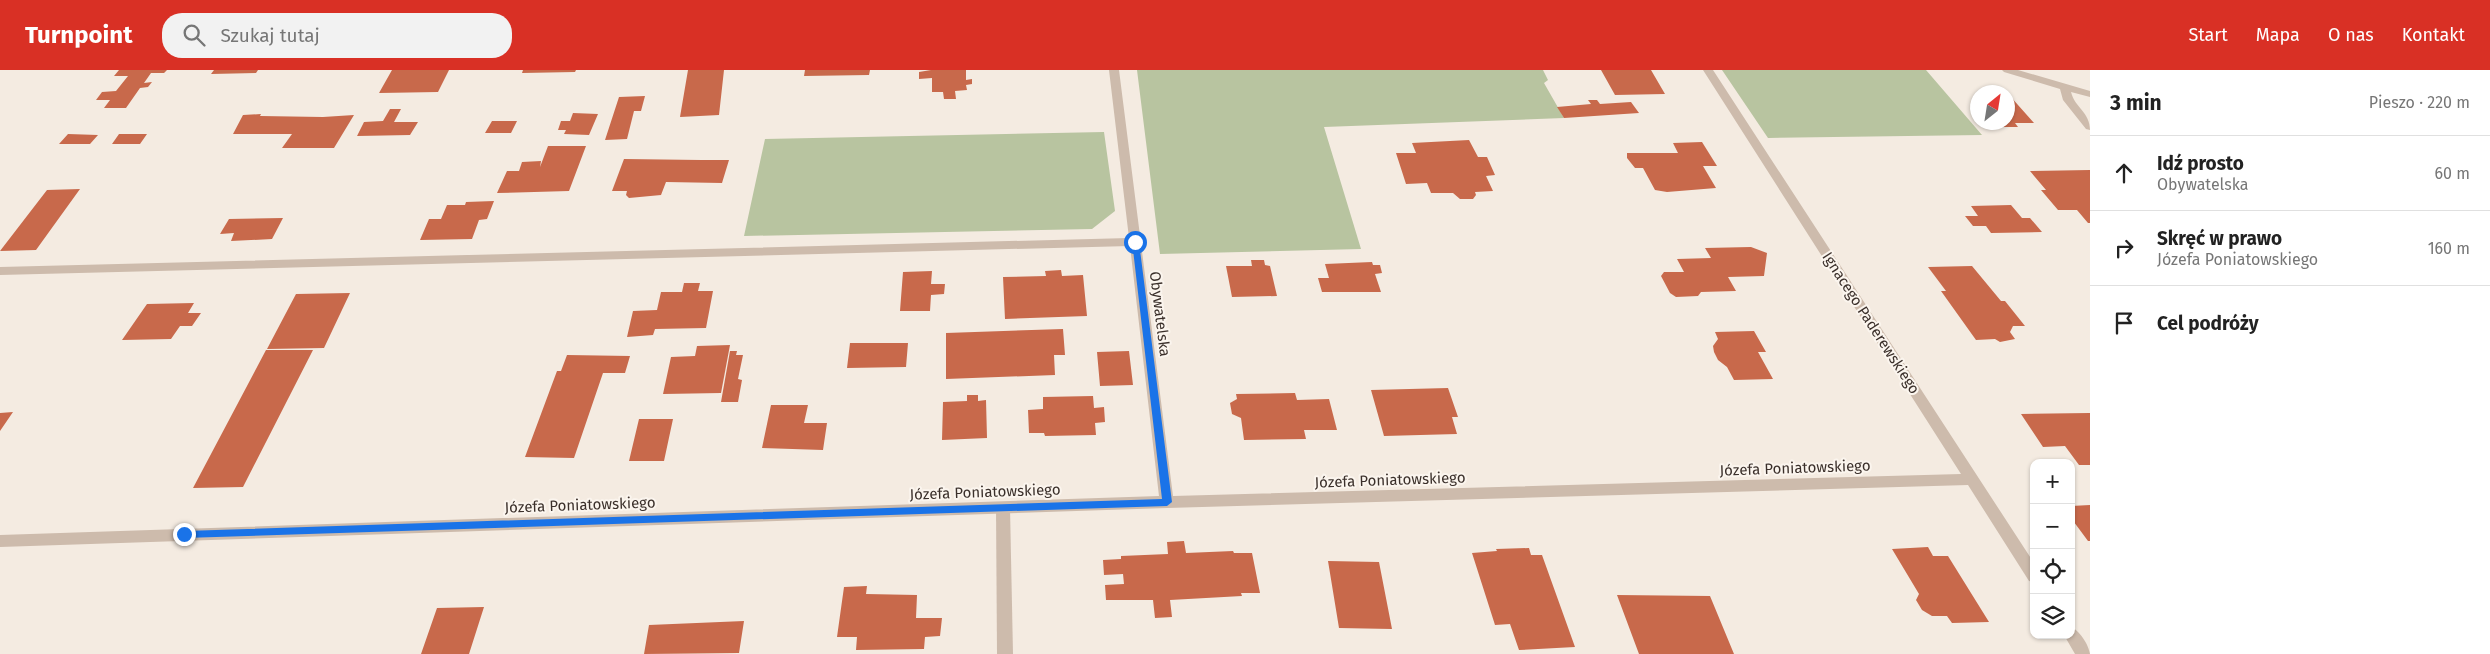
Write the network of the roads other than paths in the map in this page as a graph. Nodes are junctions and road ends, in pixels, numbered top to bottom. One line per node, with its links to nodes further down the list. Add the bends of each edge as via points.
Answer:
1 (1114, 70): 7 (street, Obywatelska)
2 (1708, 70): 9 (street, Ignacego Paderewskiego)
3 (2006, 70): 4 (street)
4 (2065, 87): 5 (street); 6 (street, via 2068,100)
5 (2090, 94)
6 (2090, 127)
7 (1135, 242): 8 (street); 10 (street, Obywatelska)
8 (0, 271)
9 (1971, 479): 10 (street, Józefa Poniatowskiego); 13 (street, Ignacego Paderewskiego)
10 (1167, 502): 11 (street, Józefa Poniatowskiego)
11 (1002, 508): 12 (street, Józefa Poniatowskiego); 15 (street)
12 (0, 540)
13 (2030, 570)
14 (2074, 639): 16 (street)
15 (1005, 654)
16 (2084, 654)

